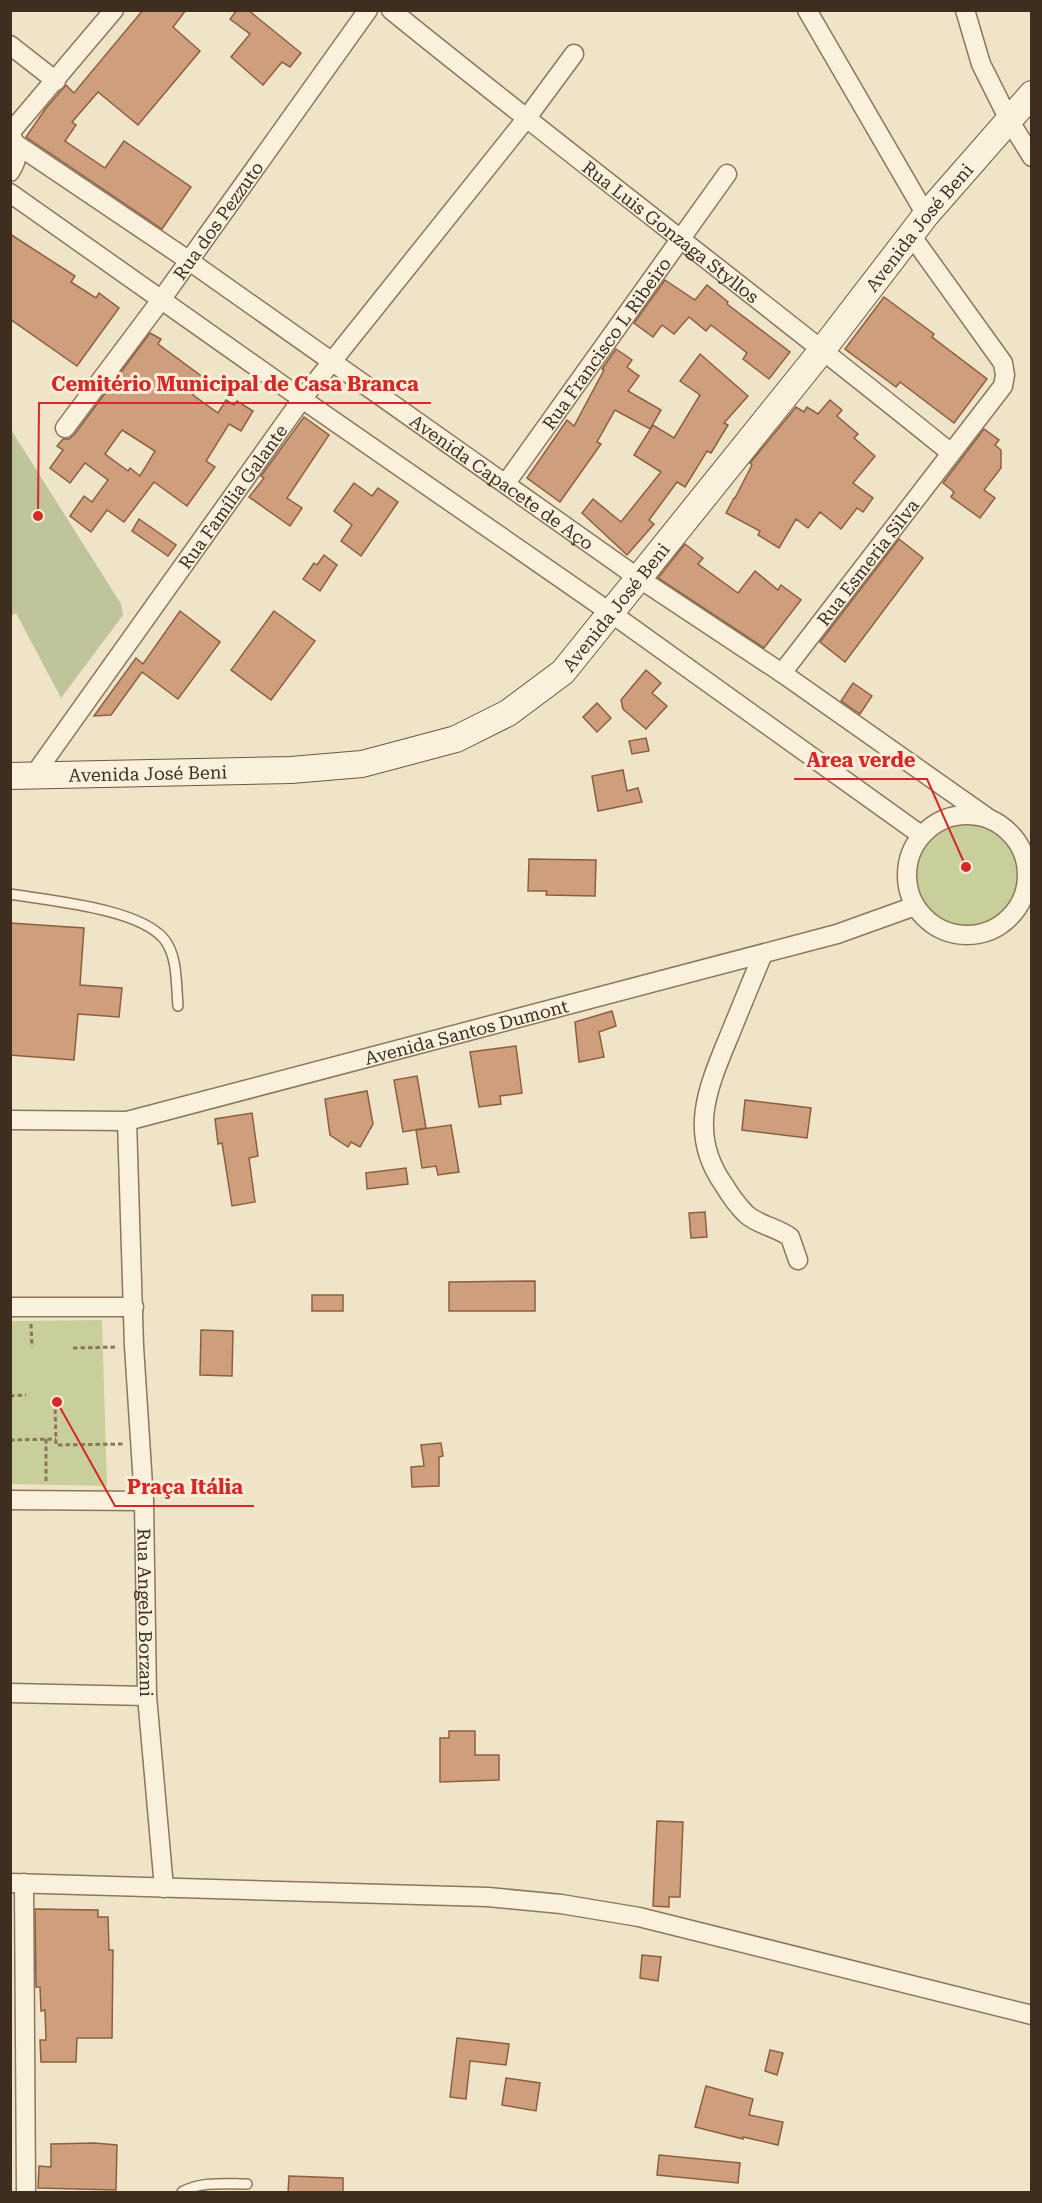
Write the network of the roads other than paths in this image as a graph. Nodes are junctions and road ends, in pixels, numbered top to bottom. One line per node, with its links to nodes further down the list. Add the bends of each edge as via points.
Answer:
1 (114, 10): 8 (street)
2 (368, 10): 19 (street, Rua dos Pezzuto)
3 (391, 10): 10 (street, Rua Luis Gonzaga Styllos)
4 (807, 10): 17 (street, Rua Esmeria Silva)
5 (965, 10): 11 (street, via 981,64)
6 (10, 45): 8 (street)
7 (574, 54): 10 (street, Rua Família Galante)
8 (56, 81): 12 (street)
9 (1032, 94): 11 (main road, Avenida José Beni)
10 (526, 119): 18 (street, Rua Luis Gonzaga Styllos); 22 (street, Rua Família Galante)
11 (1009, 120): 13 (street); 17 (main road, Avenida José Beni)
12 (12, 137): 14 (street, via 17,154); 19 (street, Avenida Capacete de Aço)
13 (1032, 158)
14 (10, 172)
15 (727, 174): 18 (street, Rua Francisco L Ribeiro)
16 (10, 193): 20 (street)
17 (918, 225): 21 (main road, Avenida José Beni); 25 (street, Rua Esmeria Silva, via 1003,363 1005,375 1003,386)
18 (679, 238): 21 (street, Rua Luis Gonzaga Styllos); 26 (street, Rua Francisco L Ribeiro)
19 (189, 260): 20 (street, Rua dos Pezzuto); 22 (street, Avenida Capacete de Aço)
20 (161, 300): 23 (street); 24 (street, Rua dos Pezzuto)
21 (823, 349): 25 (street, Rua Luis Gonzaga Styllos); 27 (main road, Avenida José Beni)
22 (333, 362): 23 (street, Rua Família Galante); 26 (street, Avenida Capacete de Aço)
23 (302, 399): 28 (street); 30 (street, Rua Família Galante)
24 (65, 428)
25 (951, 453): 29 (street, Rua Esmeria Silva)
26 (506, 483): 27 (street, Avenida Capacete de Aço)
27 (638, 578): 28 (main road, Avenida José Beni); 29 (street, Avenida Capacete de Aço)
28 (610, 613): 30 (main road, Avenida José Beni, via 563,672 508,713 456,739 362,764 291,770); 33 (street)
29 (782, 672): 31 (street, Avenida Capacete de Aço)
30 (22, 776)
31 (991, 820): 32 (street); 33 (street, via 954,816)
32 (1011, 834): 34 (street); 36 (street, via 1026,866)
33 (921, 835): 37 (street, via 911,851 907,870 908,889)
34 (1032, 848)
35 (10, 894): 39 (lane, via 102,910 146,925 164,939 173,956)
36 (1026, 904): 37 (street, via 997,927 980,934 961,935 927,921)
37 (915, 906): 38 (street, Avenida Santos Dumont, via 837,934)
38 (763, 954): 41 (street, Avenida Santos Dumont); 42 (street, via 709,1087 703,1120 704,1144 715,1172 736,1203 756,1221 790,1237)
39 (178, 1006)
40 (10, 1120): 41 (street, Avenida Santos Dumont)
41 (127, 1120): 44 (street, Rua Angelo Borzani)
42 (798, 1260)
43 (10, 1307): 44 (street)
44 (134, 1307): 46 (street, Rua Angelo Borzani)
45 (10, 1500): 46 (street)
46 (144, 1501): 48 (street, Rua Angelo Borzani)
47 (10, 1693): 48 (street)
48 (147, 1696): 50 (street, Rua Angelo Borzani)
49 (17, 1883): 50 (street); 53 (street)
50 (164, 1888): 51 (street, via 488,1897 561,1904 639,1917)
51 (1032, 2015)
52 (247, 2184): 54 (lane, via 208,2184)
53 (26, 2193)
54 (182, 2193)

